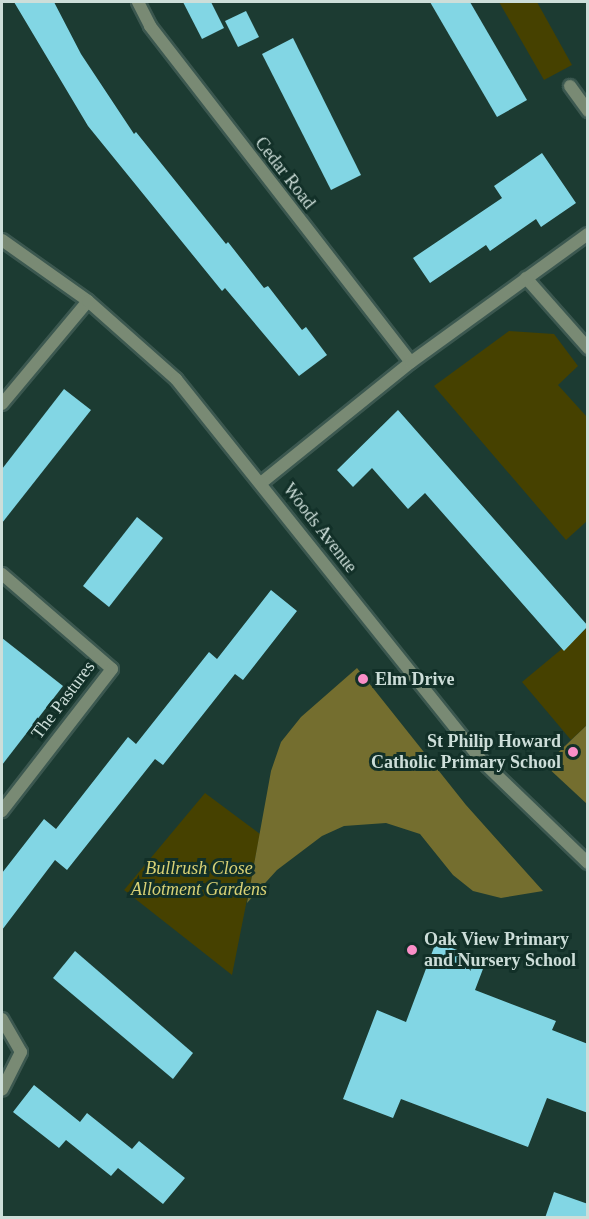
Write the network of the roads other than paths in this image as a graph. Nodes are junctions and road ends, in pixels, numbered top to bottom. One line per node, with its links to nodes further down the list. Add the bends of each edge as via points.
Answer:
1 (138, 2): 9 (street, Cedar Road, via 150,26)
2 (570, 86): 3 (street)
3 (588, 111)
4 (588, 234): 6 (street)
5 (2, 240): 7 (street, Woods Avenue)
6 (526, 278): 8 (street); 9 (street)
7 (88, 301): 10 (street); 11 (street, Woods Avenue, via 176,380)
8 (588, 348)
9 (411, 362): 11 (street)
10 (2, 404)
11 (261, 483): 14 (street, Woods Avenue, via 482,761)
12 (2, 574): 13 (street, The Pastures, via 112,669)
13 (2, 811)
14 (588, 863)
15 (2, 1019): 16 (street, via 21,1052)
16 (2, 1090)

